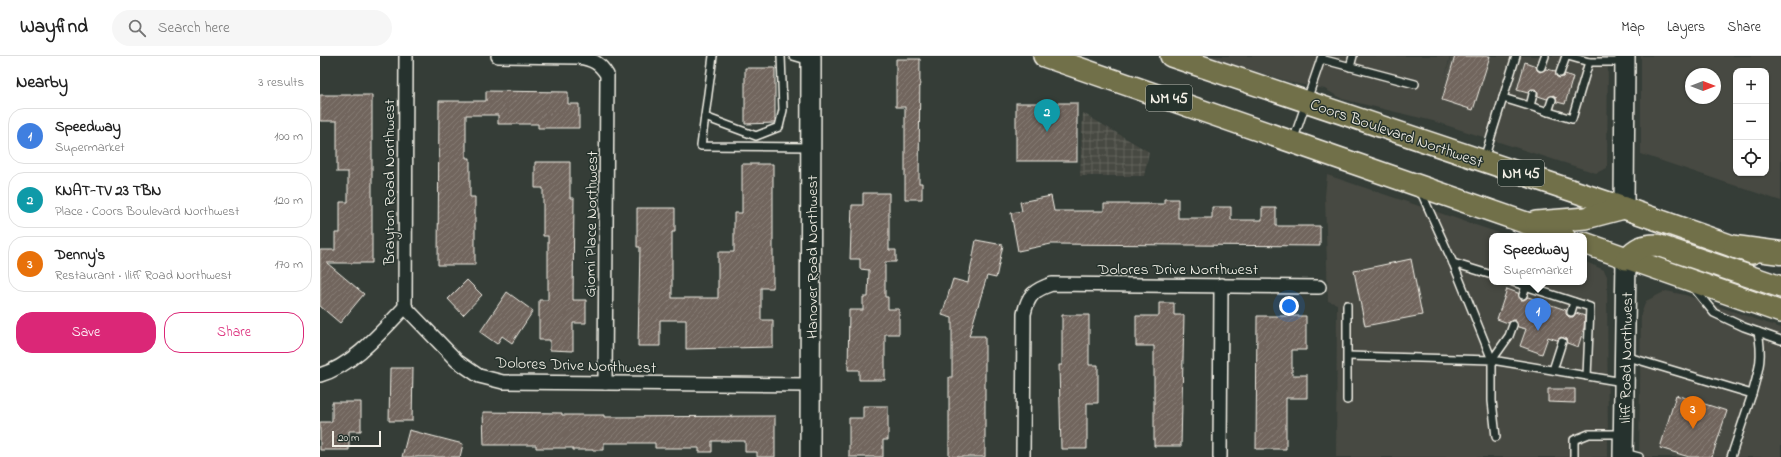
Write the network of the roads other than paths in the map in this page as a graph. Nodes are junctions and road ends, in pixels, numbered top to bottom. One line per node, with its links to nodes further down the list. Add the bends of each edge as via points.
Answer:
1 (406, 56): 49 (street, Brayton Road Northwest)
2 (498, 56): 63 (street, Giomi Place Northwest, via 579,56 602,66 607,75)
3 (713, 56): 25 (lane)
4 (781, 56): 25 (lane, via 783,110 779,127 756,136)
5 (1044, 56): 26 (main road, NM 45)
6 (1171, 56): 22 (main road, Coors Boulevard Northwest / NM 45)
7 (1353, 56): 15 (lane)
8 (1516, 56): 20 (lane)
9 (1545, 56): 16 (lane)
10 (1567, 56): 14 (lane); 17 (lane)
11 (805, 58): 27 (street, Hanover Road Northwest)
12 (1321, 58): 15 (lane); 22 (lane)
13 (1625, 59): 14 (lane); 30 (street)
14 (1589, 62): 24 (lane, via 1572,119)
15 (1350, 67): 18 (lane)
16 (1542, 67)
17 (1560, 73)
18 (1414, 84)
19 (1533, 94): 23 (lane)
20 (1503, 98): 23 (lane); 28 (lane)
21 (1552, 100): 24 (lane)
22 (1307, 102): 26 (lane); 28 (main road, Coors Boulevard Northwest / NM 45)
23 (1530, 106): 24 (lane)
24 (1548, 112)
25 (704, 117): 27 (lane, via 701,146)
26 (1293, 141): 29 (main road, NM 45)
27 (811, 147): 64 (street, Hanover Road Northwest)
28 (1484, 161): 30 (main road, Coors Boulevard Northwest / NM 45)
29 (1417, 184): 31 (main road, NM 45); 37 (lane)
30 (1624, 208): 31 (main road, via 1586,218); 34 (main road, Coors Boulevard Northwest / NM 45)
31 (1528, 222): 32 (main road, NM 45)
32 (1556, 233)
33 (1587, 244): 36 (main road)
34 (1735, 246): 35 (highway); 38 (main road, Coors Boulevard Northwest / NM 45)
35 (1781, 253)
36 (1626, 259): 40 (main road); 45 (main road, via 1637,248 1646,244 1657,244); 57 (street, Iliff Road Northwest)
37 (1453, 263): 39 (lane); 58 (lane)
38 (1781, 263)
39 (1489, 274)
40 (1687, 279): 51 (main road); 53 (lane, via 1714,314)
41 (1221, 285): 44 (street, Dolores Drive Northwest); 71 (street, Dolores Drive Northwest, via 1052,284 1038,289 1027,301 1024,314); 72 (street)
42 (1523, 285): 43 (lane)
43 (1526, 286): 46 (lane); 47 (lane)
44 (1319, 287)
45 (1781, 287)
46 (1523, 295)
47 (1574, 302): 50 (lane); 61 (lane, via 1590,308)
48 (1347, 306): 56 (lane)
49 (405, 307): 60 (street, via 354,357); 63 (street, Dolores Drive Northwest, via 457,361 479,376 503,382)
50 (1571, 312)
51 (1781, 312)
52 (1513, 325): 58 (lane, via 1509,336)
53 (1758, 332): 54 (lane); 65 (lane, via 1761,349 1760,367)
54 (1781, 340)
55 (1562, 342): 59 (lane)
56 (1348, 356): 58 (lane); 66 (lane)
57 (1625, 356): 62 (street, Iliff Road Northwest); 65 (lane)
58 (1492, 360): 59 (lane); 68 (lane, via 1492,401)
59 (1553, 370): 61 (lane)
60 (320, 375)
61 (1587, 376): 62 (lane)
62 (1625, 382): 67 (street, Iliff Road Northwest)
63 (605, 383): 64 (street, Dolores Drive Northwest)
64 (811, 385): 70 (street, Hanover Road Northwest)
65 (1752, 394): 74 (lane)
66 (1347, 400)
67 (1624, 434): 69 (street, Iliff Road Northwest); 73 (lane, via 1589,434 1574,440)
68 (1496, 437)
69 (1629, 456)
70 (810, 457)
71 (1023, 457)
72 (1220, 457)
73 (1574, 457)
74 (1732, 457)

